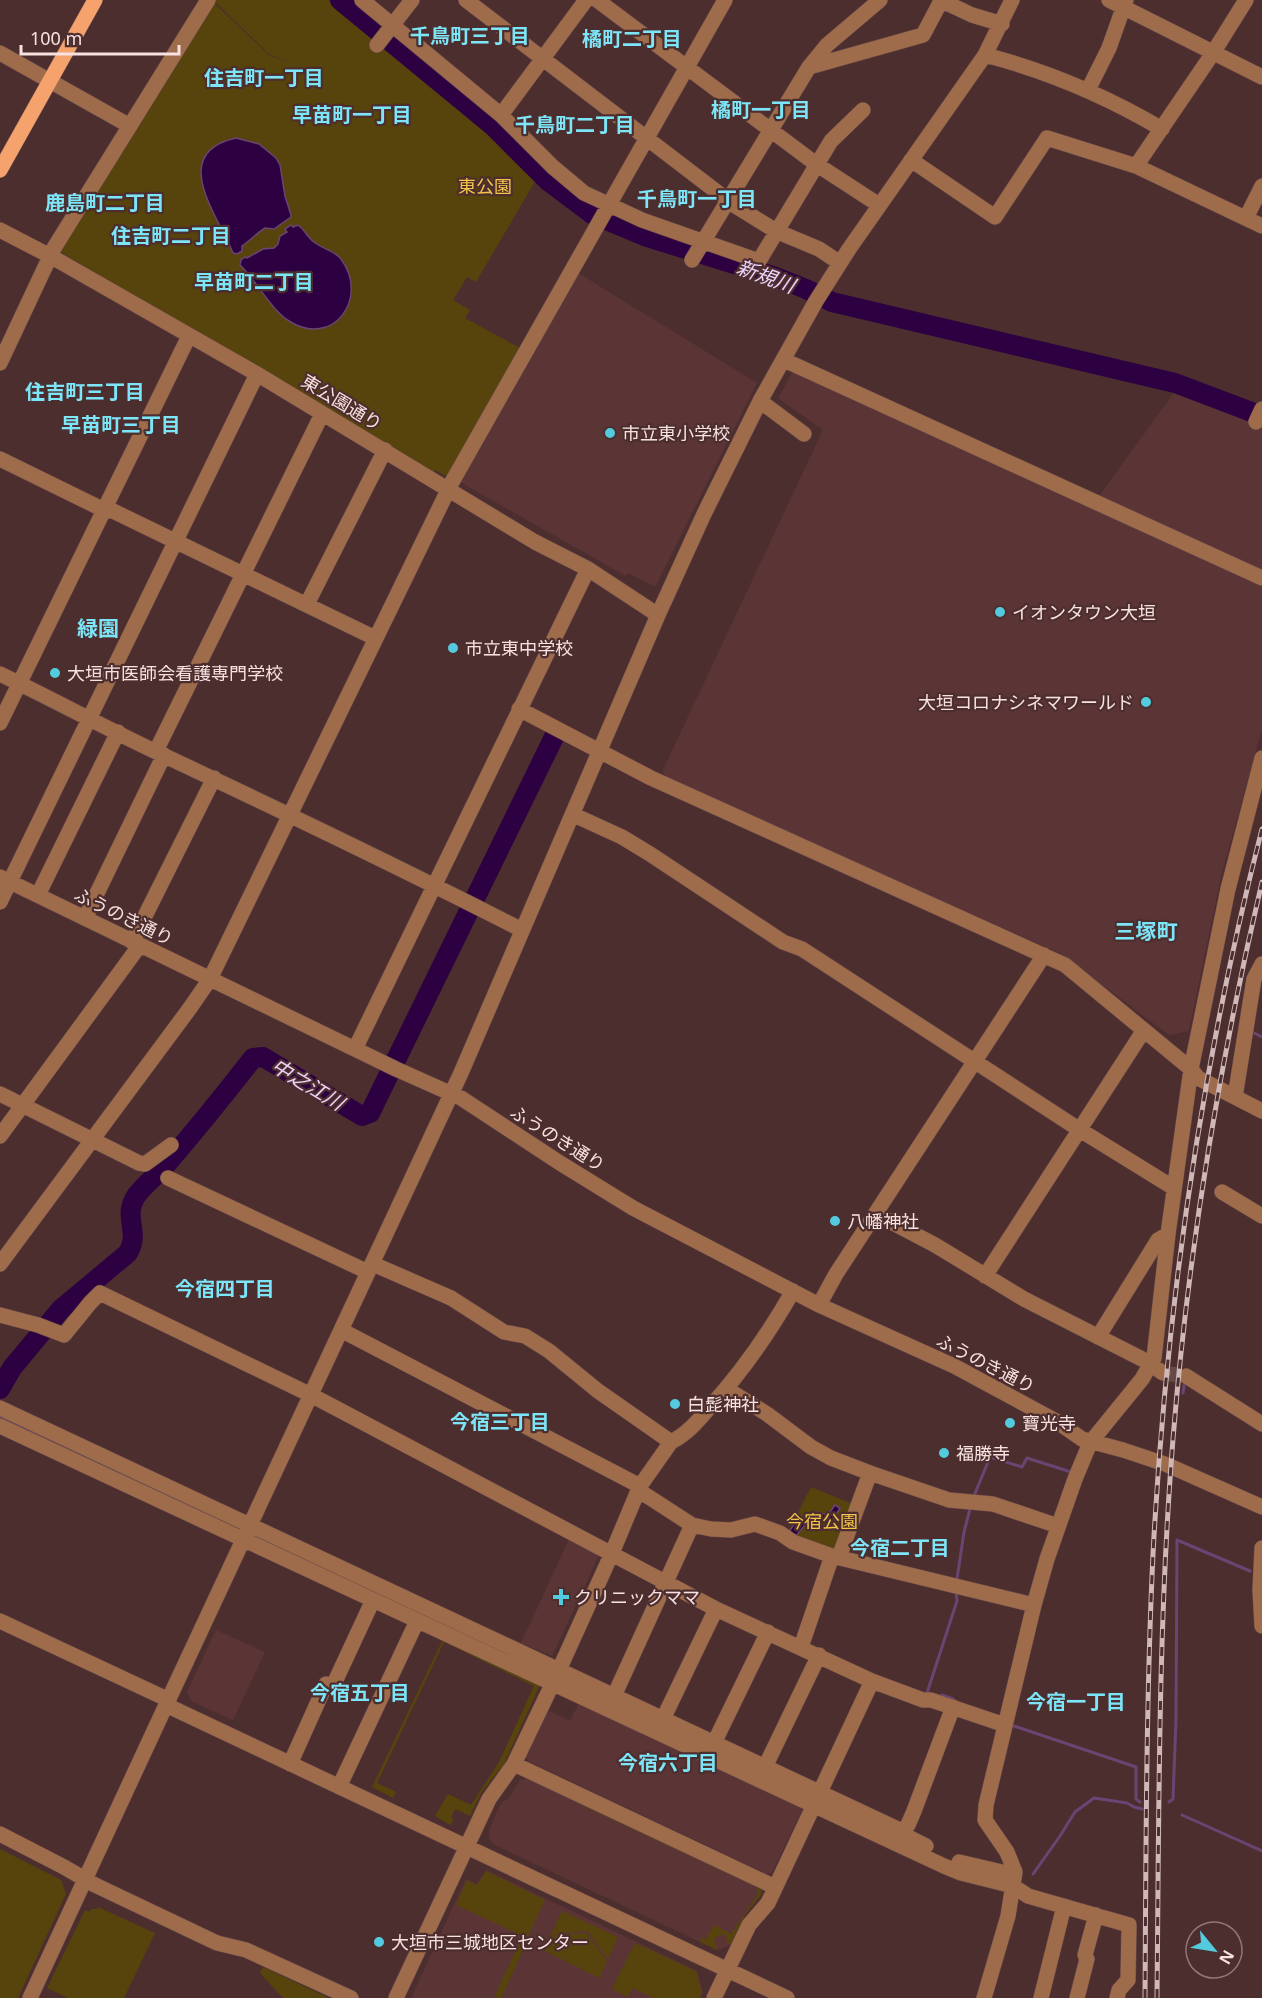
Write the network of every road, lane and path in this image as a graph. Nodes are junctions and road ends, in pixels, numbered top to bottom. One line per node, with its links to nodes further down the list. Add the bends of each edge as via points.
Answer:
1 (95, 0): 24 (main road)
2 (208, 0): 28 (street)
3 (362, 0): 15 (street)
4 (412, 0): 15 (street)
5 (466, 0): 20 (street)
6 (586, 0): 20 (street)
7 (597, 0): 21 (street)
8 (725, 0): 21 (street)
9 (880, 0): 22 (street, via 827,45)
10 (941, 0): 14 (street); 22 (street, via 923,35)
11 (1012, 0): 14 (street)
12 (1246, 0): 18 (street)
13 (1119, 2): 18 (street); 25 (street, via 1108,48)
14 (1002, 24): 19 (street)
15 (392, 27): 16 (street); 27 (street)
16 (377, 45)
17 (0, 53): 24 (street)
18 (1213, 53): 23 (street); 30 (street)
19 (985, 55): 25 (street); 32 (street)
20 (543, 58): 27 (street); 31 (street)
21 (687, 66): 29 (street); 31 (street)
22 (809, 67): 29 (street)
23 (1262, 77)
24 (50, 81): 28 (street); 35 (main road)
25 (1088, 90): 30 (street)
26 (863, 110): 33 (street, via 831,141)
27 (501, 115): 39 (street, via 553,167)
28 (130, 126): 45 (street)
29 (770, 129): 33 (street); 37 (street)
30 (1162, 129): 34 (street)
31 (647, 138): 37 (street); 39 (street)
32 (911, 160): 34 (street, via 995,217 1047,138); 38 (street)
33 (816, 164): 38 (street); 43 (street)
34 (1136, 166): 40 (street)
35 (0, 170)
36 (1262, 186): 40 (street)
37 (728, 200): 43 (street); 44 (street)
38 (879, 205): 47 (street)
39 (608, 207): 44 (street); 57 (street)
40 (1246, 218): 41 (street)
41 (1262, 226)
42 (0, 230): 45 (street, 東公園通り)
43 (776, 231): 44 (street, via 759,261); 47 (street, via 810,244)
44 (701, 243): 46 (street)
45 (52, 257): 48 (street, 東公園通り); 50 (street)
46 (692, 260)
47 (840, 263): 49 (street)
48 (189, 336): 51 (street, 東公園通り); 58 (street)
49 (784, 360): 52 (street); 62 (street)
50 (0, 363)
51 (257, 374): 53 (street, 東公園通り); 59 (street)
52 (760, 401): 54 (street); 64 (street)
53 (322, 414): 55 (street, 東公園通り); 61 (street)
54 (804, 434)
55 (385, 450): 57 (street, 東公園通り); 63 (street)
56 (0, 459): 58 (street)
57 (448, 489): 60 (street, 東公園通り); 65 (street)
58 (104, 510): 59 (street); 67 (street)
59 (176, 541): 61 (street); 69 (street)
60 (588, 569): 64 (street, 東公園通り); 68 (street)
61 (242, 574): 63 (street); 73 (street)
62 (1262, 578)
63 (307, 604): 65 (street)
64 (658, 615): 72 (street)
65 (375, 638): 77 (street)
66 (0, 674): 67 (street)
67 (19, 683): 69 (street); 70 (street)
68 (519, 709): 72 (street); 79 (street)
69 (90, 718): 71 (street); 78 (street)
70 (0, 723)
71 (118, 732): 73 (street); 80 (street)
72 (601, 750): 76 (street); 85 (street, via 651,778)
73 (160, 753): 75 (street); 82 (street)
74 (1262, 758): 91 (street, via 1228,889)
75 (214, 778): 77 (street); 84 (street)
76 (574, 814): 83 (street); 90 (street, via 640,848)
77 (290, 815): 79 (street); 87 (street)
78 (5, 879): 80 (street, ふうのき通り); 81 (street)
79 (434, 885): 83 (street); 89 (street)
80 (38, 896): 82 (street, ふうのき通り)
81 (0, 902)
82 (85, 918): 84 (street, ふうのき通り)
83 (522, 930): 93 (street)
84 (136, 944): 87 (street, ふうのき通り); 95 (street)
85 (1044, 955): 88 (street, via 1065,965); 90 (street)
86 (1262, 964): 94 (street, via 1254,979)
87 (210, 979): 89 (street, ふうのき通り); 99 (street)
88 (1144, 1030): 91 (street); 97 (street)
89 (355, 1049): 93 (street, ふうのき通り)
90 (975, 1060): 97 (street); 104 (street)
91 (1191, 1069): 94 (street, via 1198,1078); 102 (street)
92 (0, 1094): 95 (street)
93 (451, 1094): 108 (street); 110 (street, ふうのき通り, via 633,1208)
94 (1235, 1096): 96 (street)
95 (23, 1105): 98 (street); 99 (street)
96 (1262, 1111)
97 (1080, 1130): 102 (street); 109 (street)
98 (0, 1136)
99 (91, 1140): 100 (street, via 145,1164); 107 (street)
100 (171, 1145)
101 (168, 1178): 108 (street)
102 (1174, 1188): 106 (street)
103 (1221, 1192): 105 (street)
104 (876, 1214): 109 (street); 111 (street)
105 (1262, 1216)
106 (1168, 1234): 114 (street, via 1158,1240); 115 (street)
107 (0, 1264)
108 (371, 1268): 113 (street); 122 (street, via 451,1298 504,1332 525,1336)
109 (985, 1276): 114 (street)
110 (794, 1291): 111 (street, ふうのき通り); 117 (street)
111 (819, 1305): 123 (street, ふうのき通り, via 954,1366)
112 (0, 1315): 118 (street, via 64,1335 100,1293)
113 (341, 1330): 118 (street); 125 (street)
114 (1098, 1337): 115 (street)
115 (1157, 1369): 123 (street, via 1142,1379)
116 (1186, 1376): 120 (street)
117 (727, 1389): 122 (street, via 682,1437); 124 (street, via 811,1447)
118 (311, 1395): 127 (street); 132 (street)
119 (0, 1408): 127 (street)
120 (1262, 1424)
121 (0, 1426): 130 (street)
122 (671, 1442): 125 (street)
123 (1090, 1443): 126 (street, via 1165,1464); 129 (street)
124 (870, 1473): 129 (street, via 949,1500 993,1504); 133 (street)
125 (639, 1488): 128 (street); 132 (street)
126 (1262, 1507)
127 (249, 1525): 130 (street); 144 (street)
128 (692, 1525): 133 (street, via 731,1530 755,1524); 134 (street)
129 (1058, 1526): 136 (street)
130 (243, 1540): 135 (street); 147 (street)
131 (1262, 1548): 140 (street)
132 (612, 1553): 134 (street); 144 (street)
133 (836, 1557): 136 (street); 142 (street)
134 (666, 1581): 137 (street); 146 (street)
135 (373, 1600): 139 (street); 152 (street, via 333,1686 326,1684)
136 (1034, 1605): 150 (street)
137 (716, 1609): 141 (street); 149 (street)
138 (0, 1621): 147 (street)
139 (417, 1621): 144 (street); 155 (street)
140 (1262, 1626)
141 (768, 1632): 142 (street); 151 (street)
142 (801, 1647): 143 (street)
143 (819, 1655): 145 (street); 154 (street)
144 (556, 1677): 146 (street); 153 (street); 156 (street)
145 (872, 1681): 148 (street); 156 (street)
146 (614, 1696): 149 (street)
147 (168, 1702): 152 (street); 160 (street)
148 (953, 1707): 150 (street); 157 (street, via 914,1811)
149 (663, 1719): 151 (street)
150 (1005, 1725): 161 (street, via 985,1820 1007,1852)
151 (714, 1743): 154 (street)
152 (290, 1764): 155 (street)
153 (514, 1764): 159 (street, via 489,1799); 162 (street)
154 (765, 1767): 156 (street)
155 (339, 1787): 159 (street)
156 (816, 1799): 157 (street); 161 (street, via 952,1869); 162 (street)
157 (902, 1831): 161 (street, via 908,1838 956,1861 1002,1872)
158 (0, 1834): 160 (street)
159 (466, 1847): 165 (street); 168 (street)
160 (86, 1879): 166 (street); 167 (street, via 217,1943 246,1950)
161 (1014, 1879): 163 (street, via 1028,1896); 171 (street, via 1002,1940)
162 (775, 1887): 165 (street, via 768,1903 749,1925)
163 (1065, 1906): 164 (street); 172 (street)
164 (1096, 1915): 173 (street); 174 (street, via 1130,1925 1128,1980)
165 (727, 1970): 169 (street); 170 (street)
166 (30, 1998)
167 (351, 1998)
168 (396, 1998)
169 (714, 1998)
170 (787, 1998)
171 (984, 1998)
172 (1041, 1998)
173 (1077, 1998)
174 (1117, 1998)

